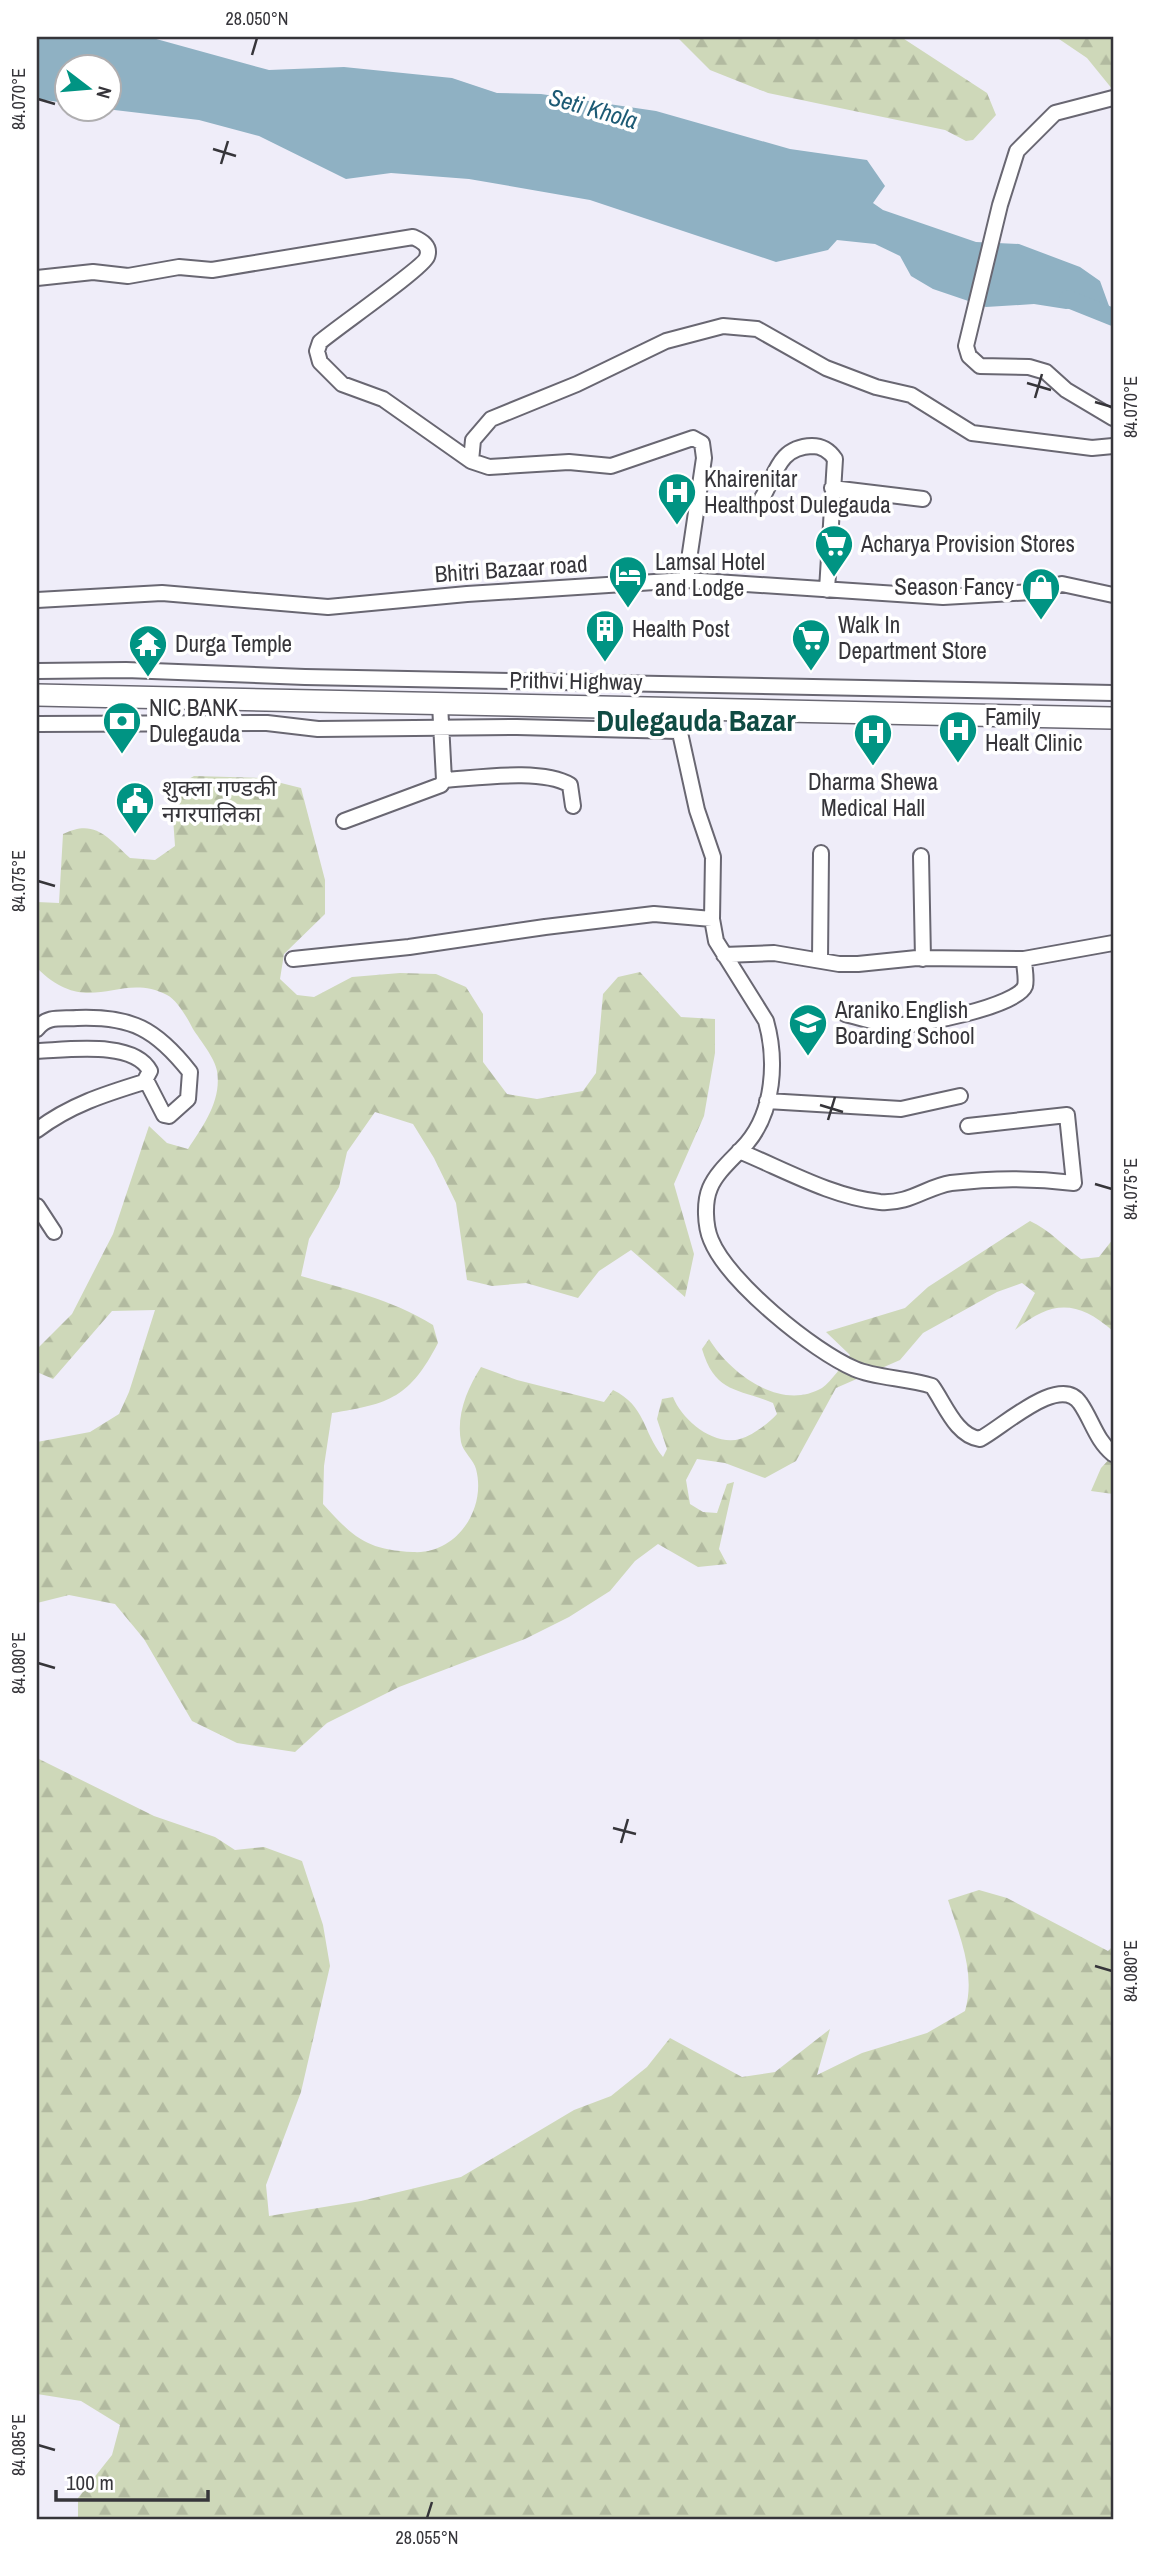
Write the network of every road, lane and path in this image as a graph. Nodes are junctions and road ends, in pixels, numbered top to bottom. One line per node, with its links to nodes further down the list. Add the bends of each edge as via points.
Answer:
1 (1113, 98): 3 (street, via 1055,113 1017,150 968,331 969,356 980,366 1046,372 1066,390)
2 (37, 278): 5 (street, via 93,272 128,276 179,267 212,270 414,237 422,240 428,256 419,269 320,342 317,351 320,362 342,384 383,399)
3 (1113, 418)
4 (1113, 446): 5 (street, via 1092,448 972,433 911,395 826,368 757,329 723,326 666,341 491,419 473,440)
5 (471, 461): 9 (street, via 489,467 569,462 611,466 693,438 702,443 704,458)
6 (832, 488): 7 (street, via 835,459 830,452 819,446 800,446 784,456); 8 (street); 10 (street)
7 (762, 498)
8 (923, 499)
9 (686, 580): 10 (street, Bhitri Bazaar road); 12 (street, Bhitri Bazaar road, via 328,607 162,593)
10 (827, 590): 11 (street, Bhitri Bazaar road, via 943,597 1032,592 1062,584)
11 (1113, 595)
12 (37, 600)
13 (37, 671): 14 (street)
14 (1113, 693)
15 (37, 695): 16 (highway, Prithvi Highway)
16 (440, 704): 17 (highway, Prithvi Highway); 20 (street)
17 (675, 710): 18 (highway, Prithvi Highway); 21 (street)
18 (1113, 718)
19 (37, 724): 20 (street)
20 (440, 728): 21 (street); 22 (street)
21 (677, 731): 27 (street, via 713,857)
22 (444, 780): 23 (street, via 559,778 570,785); 24 (street, via 434,789)
23 (573, 806)
24 (344, 821)
25 (821, 853): 33 (street)
26 (920, 856): 30 (street)
27 (712, 919): 29 (street); 32 (street, via 654,914)
28 (1113, 943): 31 (street)
29 (724, 955): 33 (street, via 774,953); 39 (street, via 766,1021 772,1075)
30 (923, 959): 31 (street); 33 (street, via 858,964)
31 (1024, 959): 34 (street, via 1025,986 1018,997 921,1025 895,1025)
32 (293, 960)
33 (820, 960)
34 (845, 1014)
35 (37, 1029): 37 (street, via 51,1018 97,1017 137,1024 174,1052 190,1072 188,1099 169,1116 164,1115)
36 (37, 1051): 37 (street, via 134,1054 150,1071)
37 (146, 1080): 41 (street, via 60,1112)
38 (960, 1096): 39 (street, via 901,1109)
39 (767, 1101): 42 (street, via 750,1140)
40 (968, 1126): 42 (street, via 1067,1115 1074,1183 1034,1178 948,1183 915,1198 880,1202 837,1191)
41 (37, 1130)
42 (739, 1151): 45 (street, via 710,1188 706,1202 709,1237 742,1284 811,1343 856,1370 932,1386 955,1422 973,1438 994,1432 1046,1396 1071,1395)
43 (37, 1206): 44 (street)
44 (54, 1232)
45 (1113, 1454)

